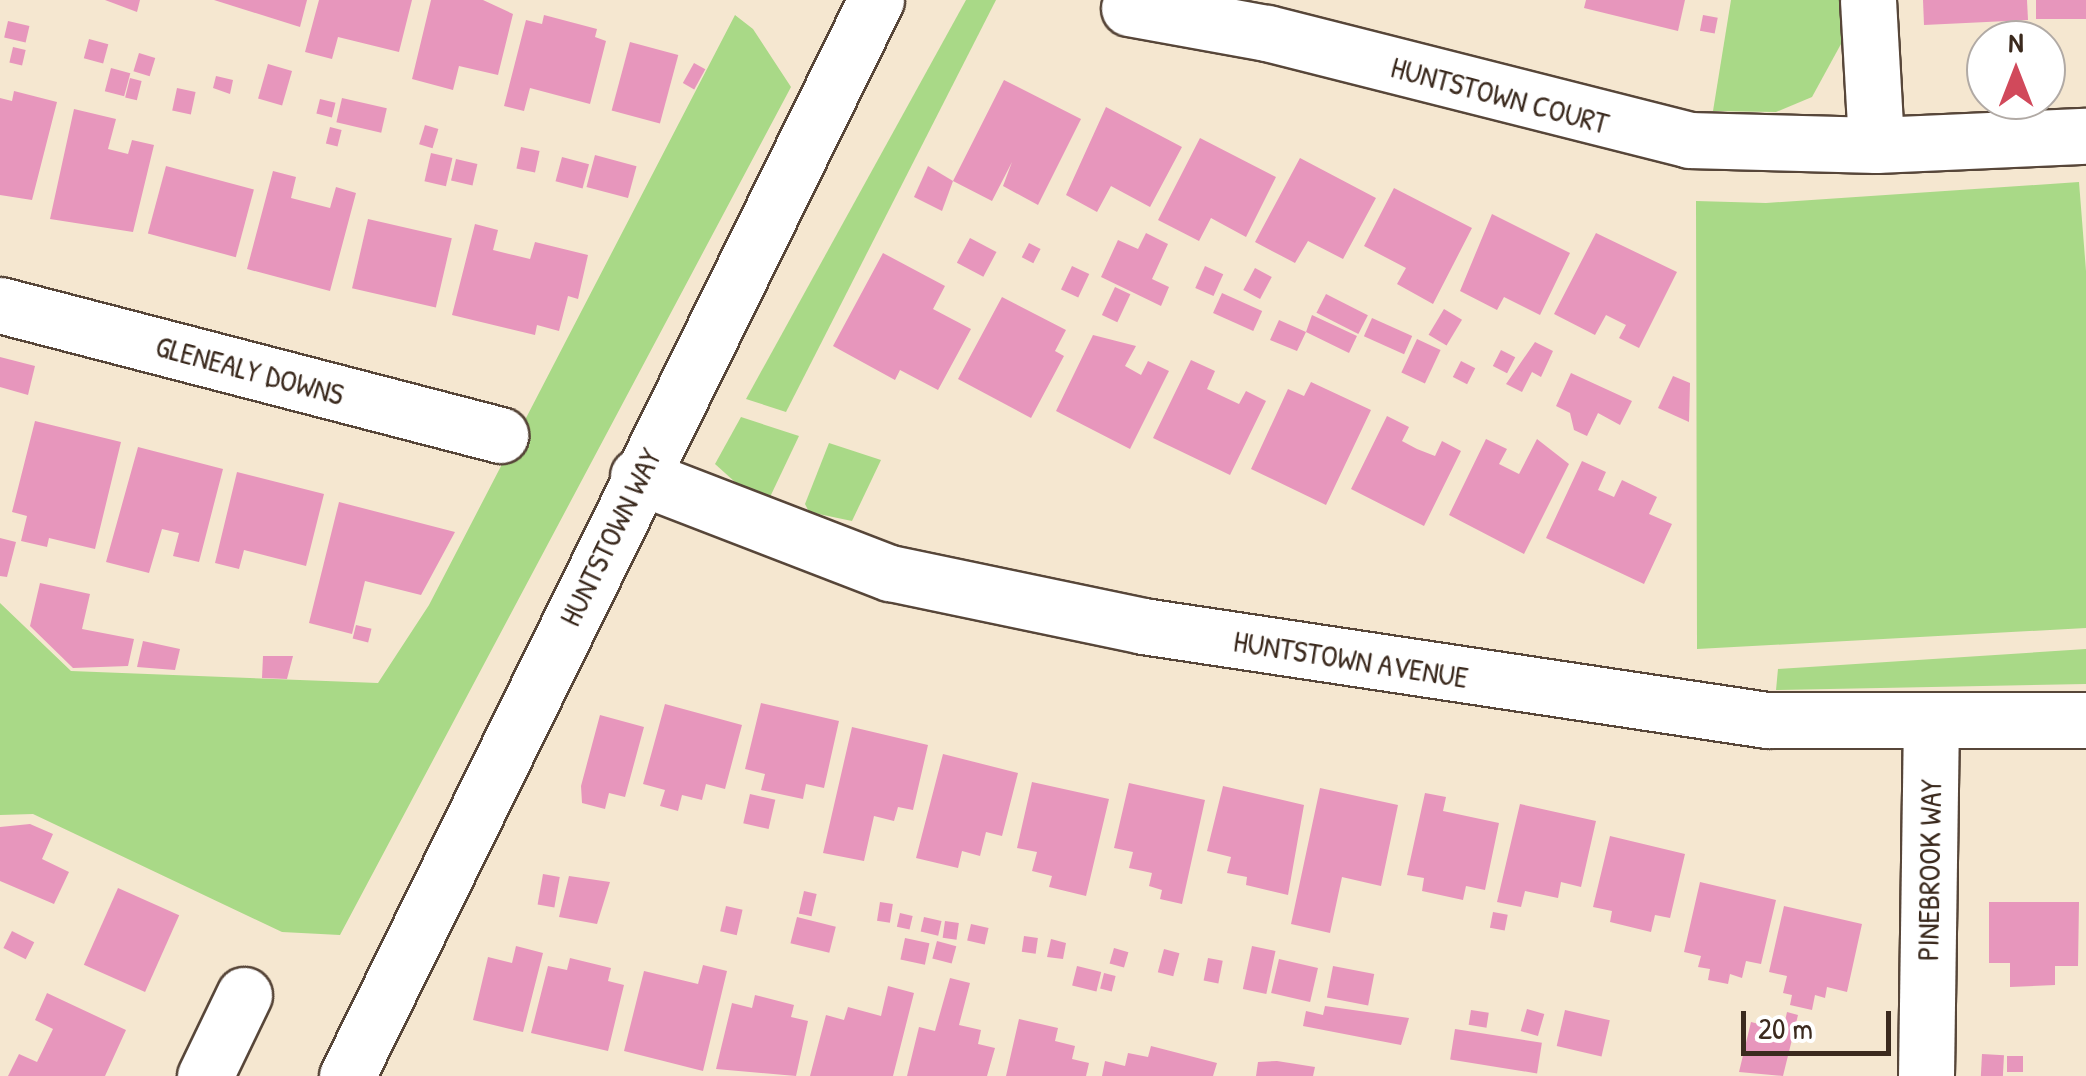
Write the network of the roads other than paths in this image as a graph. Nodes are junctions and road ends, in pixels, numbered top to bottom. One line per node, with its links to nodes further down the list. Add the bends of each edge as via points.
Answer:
1 (1868, 0): 5 (street)
2 (861, 4): 8 (street, HUNTSTOWN WAY)
3 (1129, 8): 5 (street, HUNTSTOWN COURT, via 1267,33 1656,134 1761,146)
4 (2086, 136): 5 (street, HUNTSTOWN COURT)
5 (1876, 146)
6 (0, 305): 7 (street, GLENEALY DOWNS)
7 (500, 435)
8 (638, 476): 10 (street, HUNTSTOWN AVENUE, via 890,573 1143,626 1719,715); 13 (street, HUNTSTOWN WAY)
9 (2086, 720): 10 (street, HUNTSTOWN AVENUE)
10 (1932, 724): 14 (street, PINEBROOK WAY)
11 (244, 995): 12 (street)
12 (205, 1076)
13 (348, 1076)
14 (1926, 1076)

